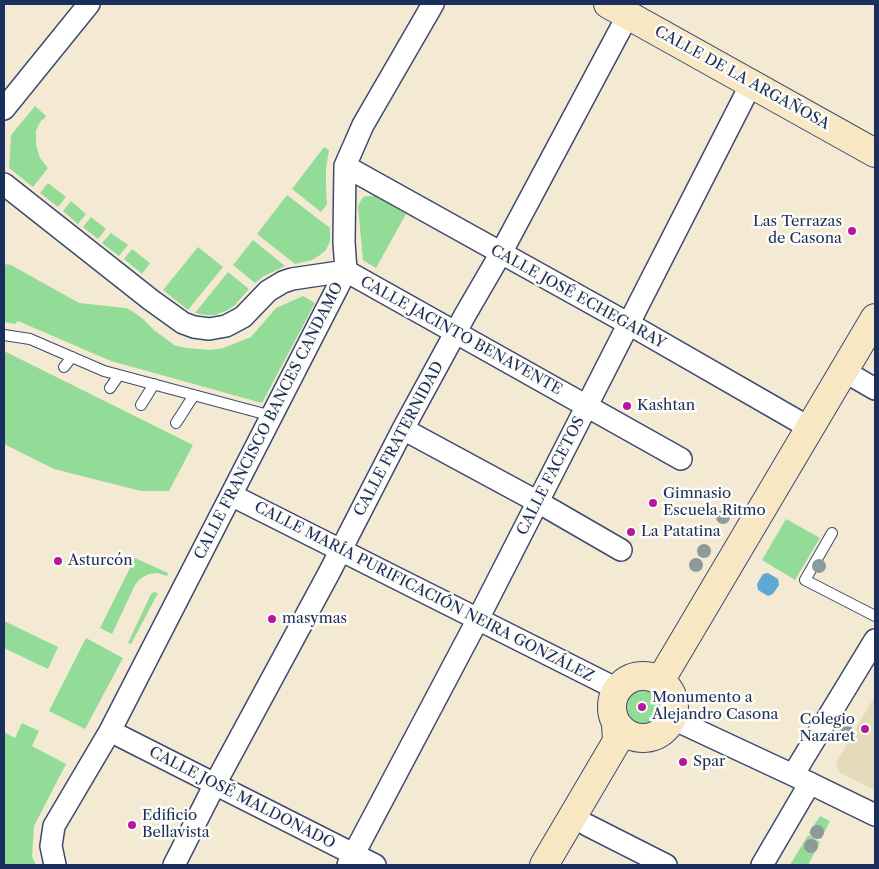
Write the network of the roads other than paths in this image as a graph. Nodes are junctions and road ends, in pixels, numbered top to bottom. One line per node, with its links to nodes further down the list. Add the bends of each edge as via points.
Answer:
1 (89, 4): 5 (street)
2 (432, 4): 7 (street, CALLE FRANCISCO BANCES CANDAMO, via 363,125)
3 (618, 10): 4 (main road, CALLE DE LA ARGAÑOSA); 9 (street, CALLE FRATERNIDAD)
4 (751, 84): 6 (main road, CALLE DE LA ARGAÑOSA); 12 (street, CALLE FACETOS)
5 (4, 109)
6 (875, 153)
7 (345, 166): 9 (street, CALLE JOSÉ ECHEGARAY); 10 (street, CALLE FRANCISCO BANCES CANDAMO)
8 (4, 184): 10 (street, via 150,300 194,327 226,326 243,316 268,291 292,278)
9 (501, 253): 12 (street, CALLE JOSÉ ECHEGARAY); 13 (street, CALLE FRATERNIDAD)
10 (346, 271): 13 (street, CALLE JACINTO BENAVENTE); 25 (street, CALLE FRANCISCO BANCES CANDAMO)
11 (875, 318): 17 (main road)
12 (628, 324): 24 (street, CALLE FACETOS); 27 (street, CALLE JOSÉ ECHEGARAY)
13 (456, 332): 24 (street, CALLE JACINTO BENAVENTE); 28 (street, CALLE FRATERNIDAD)
14 (4, 335): 15 (lane, via 30,339)
15 (72, 357): 16 (lane); 18 (lane)
16 (64, 367)
17 (844, 371): 21 (street); 27 (main road)
18 (119, 374): 19 (lane); 20 (lane)
19 (154, 384): 22 (lane); 23 (lane)
20 (110, 388)
21 (875, 389)
22 (194, 395): 25 (lane); 26 (lane)
23 (141, 405)
24 (587, 406): 29 (street, CALLE JACINTO BENAVENTE); 31 (street, CALLE FACETOS)
25 (272, 416): 30 (street, CALLE FRANCISCO BANCES CANDAMO)
26 (176, 423)
27 (810, 428): 38 (main road)
28 (403, 429): 31 (street); 33 (street, CALLE FRATERNIDAD)
29 (681, 459)
30 (231, 495): 33 (street, CALLE MARÍA PURIFICACIÓN NEIRA GONZÁLEZ); 42 (street, CALLE FRANCISCO BANCES CANDAMO)
31 (538, 502): 34 (street); 36 (street, CALLE FACETOS)
32 (832, 533): 35 (lane, via 805,580)
33 (340, 550): 36 (street, CALLE MARÍA PURIFICACIÓN NEIRA GONZÁLEZ); 45 (street, CALLE FRATERNIDAD)
34 (621, 550)
35 (875, 616)
36 (478, 619): 39 (street, CALLE MARÍA PURIFICACIÓN NEIRA GONZÁLEZ); 48 (street, CALLE FACETOS)
37 (875, 640): 44 (street)
38 (660, 681): 39 (main road, via 645,676 629,679); 40 (main road, via 670,690 675,704)
39 (617, 690): 41 (main road, via 612,702)
40 (673, 719): 43 (main road, via 663,732); 44 (street)
41 (616, 724): 43 (main road, via 627,735); 52 (main road, via 617,741)
42 (110, 731): 45 (street, CALLE JOSÉ MALDONADO); 49 (street, CALLE FRANCISCO BANCES CANDAMO, via 54,826 51,846)
43 (641, 739): 47 (main road, via 617,771)
44 (801, 779): 46 (street); 55 (street)
45 (215, 784): 48 (street, CALLE JOSÉ MALDONADO); 50 (street, CALLE FRATERNIDAD)
46 (875, 815)
47 (587, 825): 53 (main road); 54 (street)
48 (351, 860): 51 (street, CALLE JOSÉ MALDONADO)
49 (55, 865)
50 (174, 865)
51 (375, 865)
52 (544, 865)
53 (564, 865)
54 (666, 865)
55 (762, 865)

